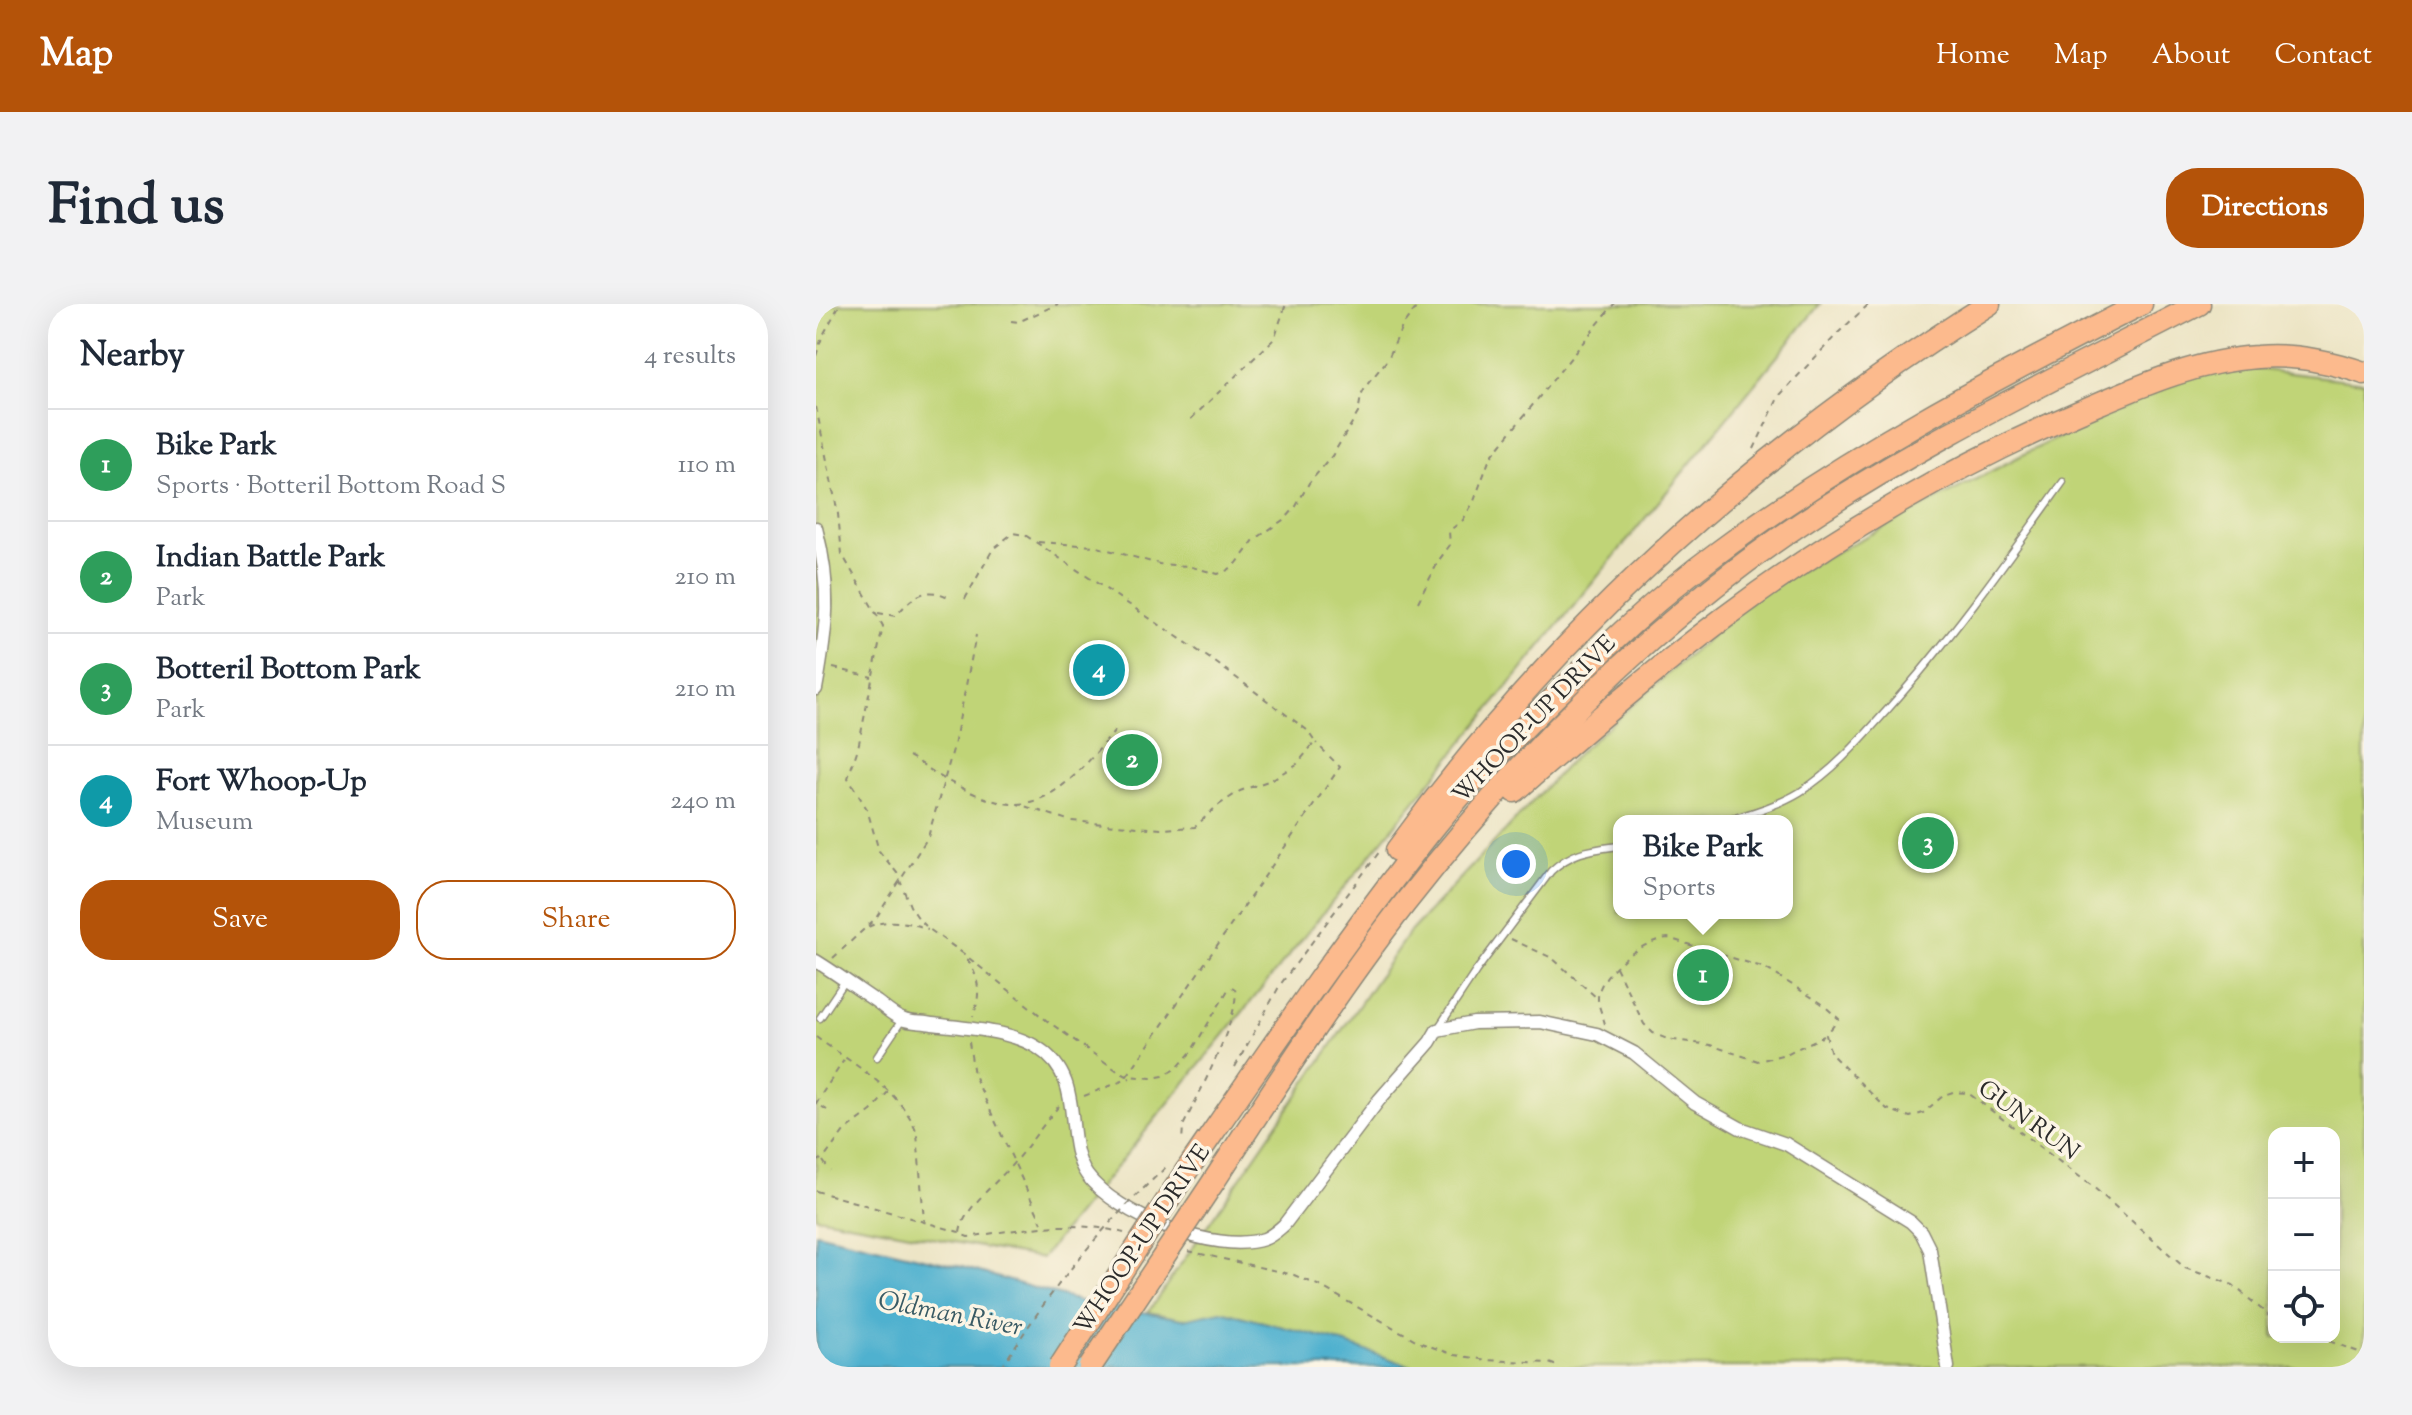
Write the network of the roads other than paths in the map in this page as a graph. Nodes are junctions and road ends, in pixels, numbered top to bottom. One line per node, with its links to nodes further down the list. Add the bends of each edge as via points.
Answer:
1 (1989, 304): 18 (highway, via 1865,385 1709,508 1612,597 1521,695 1431,803 1378,878 1254,1059)
2 (2141, 304): 18 (highway, WHOOP-UP DRIVE, via 1924,418 1818,481 1714,555 1612,641 1520,731 1431,831)
3 (2199, 304): 10 (highway, WHOOP-UP DRIVE, via 1933,442 1779,539 1620,667 1534,751)
4 (2364, 373): 10 (highway, via 2314,360 2258,356 2198,367 2142,385 1986,455 1836,541 1726,616)
5 (2063, 482): 9 (lane, via 1968,612 1845,757 1798,793)
6 (816, 528): 7 (street, via 826,577)
7 (821, 631): 8 (street)
8 (816, 689)
9 (1745, 815)
10 (1453, 844): 20 (highway, WHOOP-UP DRIVE, bridge, via 1290,1064)
11 (1613, 847): 16 (lane, via 1565,858 1551,871)
12 (816, 961): 13 (street)
13 (845, 980): 14 (lane); 15 (street)
14 (820, 1018)
15 (902, 1020): 16 (street, via 978,1029 1037,1047 1064,1079 1086,1174 1110,1197 1161,1226 1240,1243 1267,1238 1284,1225); 17 (lane)
16 (1437, 1030): 21 (street, via 1474,1023 1540,1022 1597,1034 1634,1053 1695,1103 1740,1128 1786,1144 1911,1222 1930,1250)
17 (877, 1057)
18 (1187, 1170): 19 (highway, WHOOP-UP DRIVE, bridge)
19 (1060, 1367)
20 (1090, 1367)
21 (1948, 1367)

